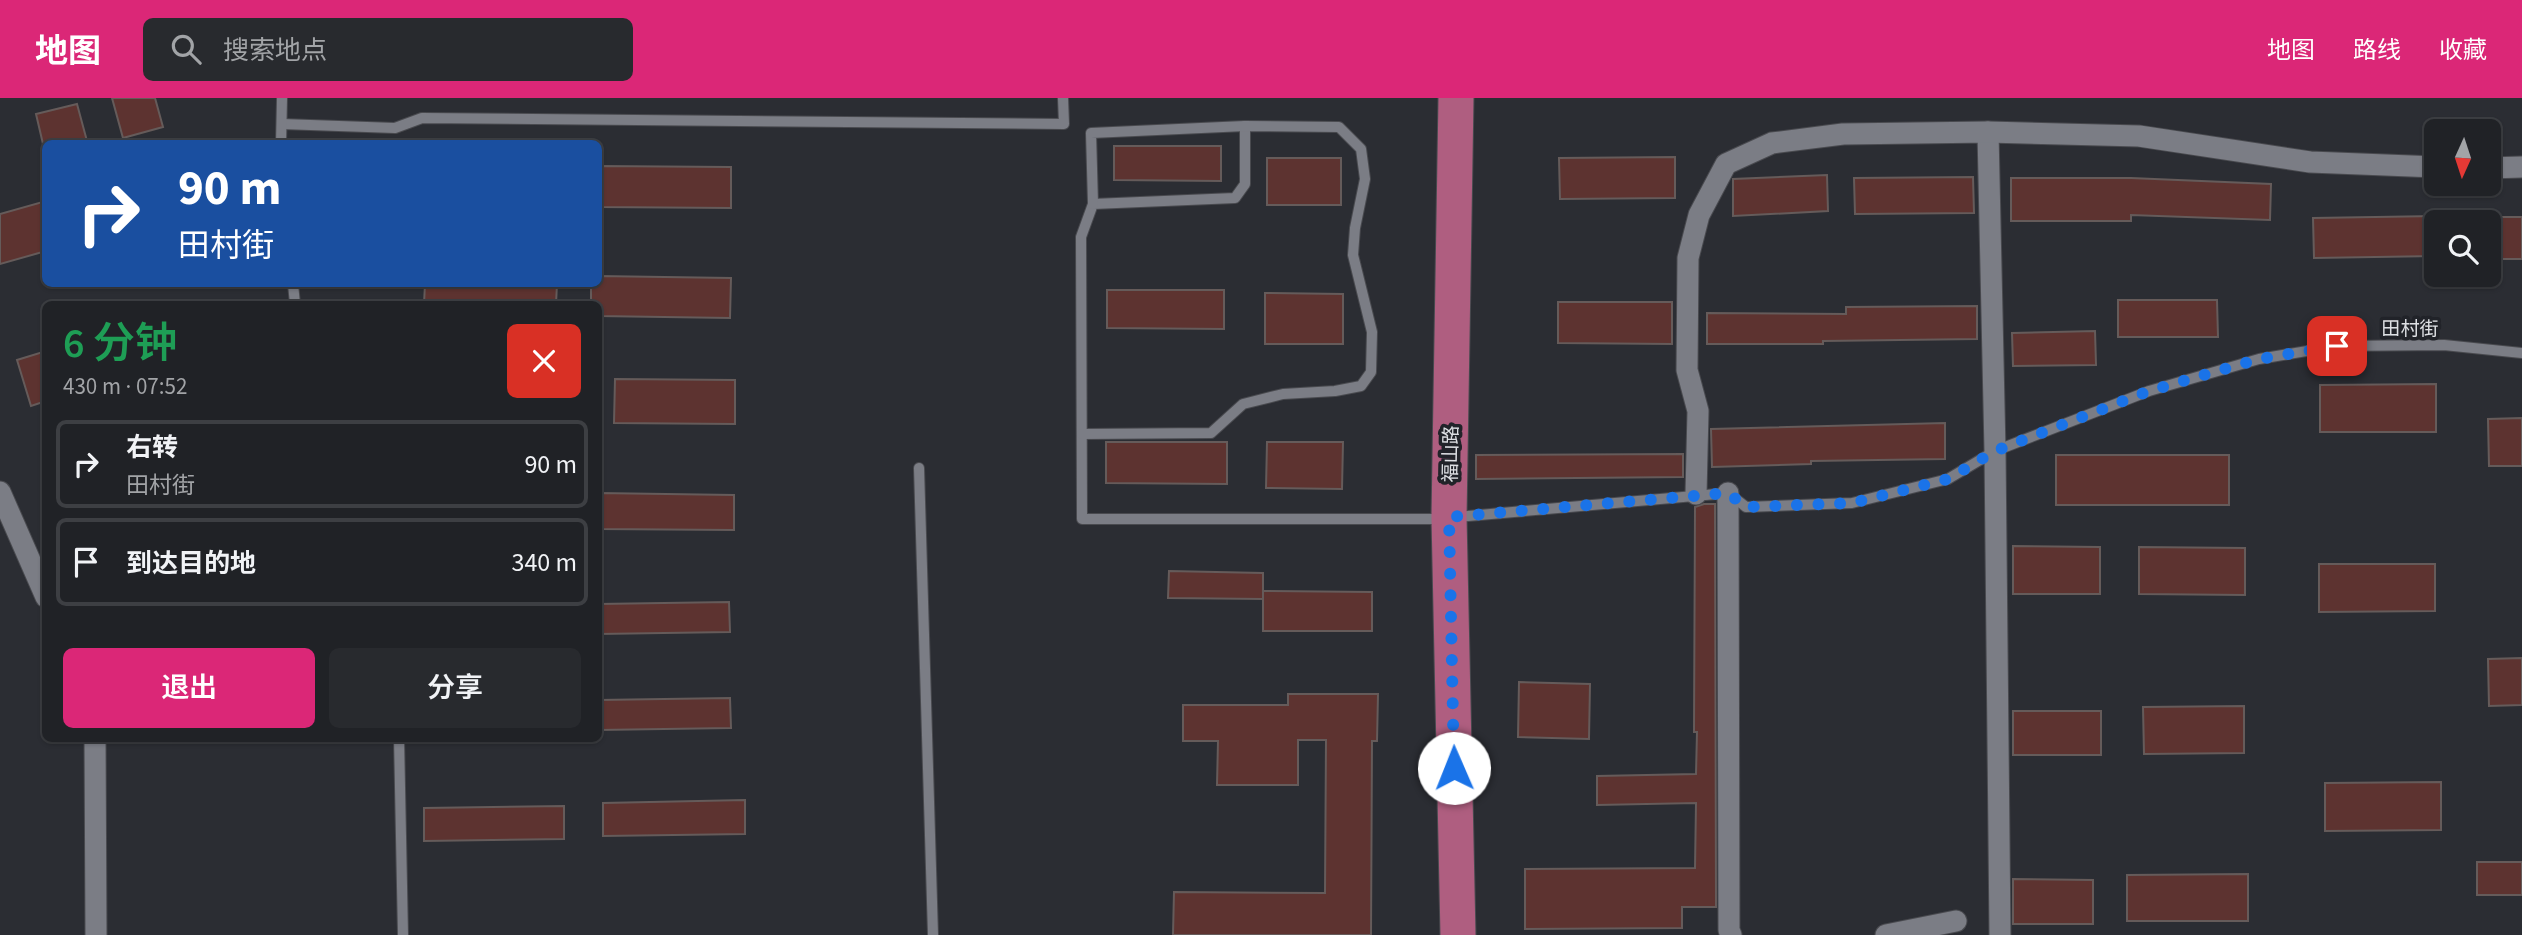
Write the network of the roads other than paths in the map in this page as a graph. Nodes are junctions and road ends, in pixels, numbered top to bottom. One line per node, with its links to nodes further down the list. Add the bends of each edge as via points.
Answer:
1 (282, 98): 5 (lane)
2 (1063, 98): 5 (lane, via 1064,124 422,118 395,128)
3 (1440, 98): 20 (main road)
4 (1456, 98): 20 (main road, 福山路)
5 (282, 124): 8 (lane)
6 (1245, 126): 12 (lane, via 1245,184 1236,198); 12 (lane, via 1091,133); 14 (lane, via 1339,127 1362,149 1365,179 1353,255 1372,332 1371,372 1361,386 1283,394 1243,404 1211,433)
7 (1988, 131): 9 (street, via 2139,136 2310,162); 15 (street); 19 (street, via 1831,135 1772,143 1726,164 1699,215 1688,258 1687,370 1699,411)
8 (282, 140)
9 (2424, 167)
10 (2522, 167): 11 (street)
11 (2501, 168)
12 (1093, 204): 14 (lane, via 1081,237)
13 (2522, 353): 15 (lane, 田村街, via 2444,345 2337,346 2259,359 2149,391)
14 (1082, 434): 20 (lane, 田村街, via 1082,519)
15 (1995, 451): 18 (lane, 田村街, via 1948,479 1852,503 1746,507); 32 (street)
16 (919, 468): 27 (lane)
17 (0, 492): 21 (street)
18 (1728, 493): 19 (lane, 田村街); 30 (street)
19 (1696, 494): 20 (lane, 田村街)
20 (1441, 518): 28 (main road); 29 (main road, 福山路)
21 (42, 588)
22 (95, 742): 25 (street)
23 (399, 742): 26 (lane)
24 (1956, 921): 31 (street)
25 (96, 935)
26 (402, 935)
27 (933, 935)
28 (1437, 935)
29 (1458, 935)
30 (1731, 935)
31 (1886, 935)
32 (2000, 935)

